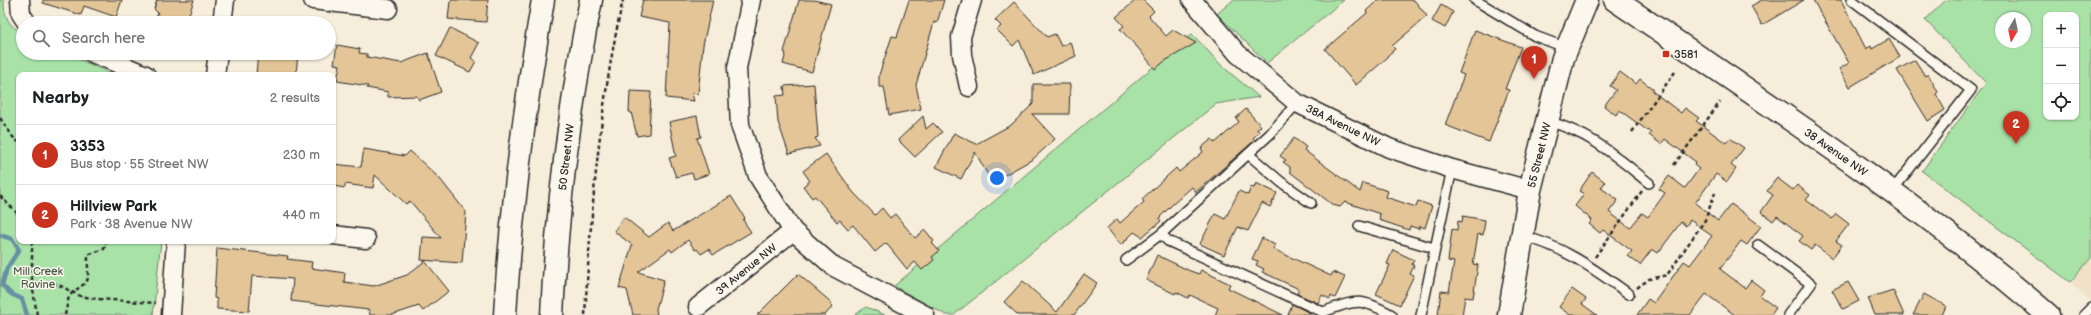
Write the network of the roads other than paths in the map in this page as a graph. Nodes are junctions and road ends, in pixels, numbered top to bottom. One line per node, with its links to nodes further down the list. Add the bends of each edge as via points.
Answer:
1 (20, 0): 14 (street)
2 (225, 0): 15 (street)
3 (313, 0): 13 (street)
4 (543, 0): 44 (street, via 519,158)
5 (591, 0): 45 (street, 50 Street NW, via 570,120)
6 (751, 0): 31 (street, via 737,68 740,125 758,176)
7 (972, 0): 21 (street, via 961,37)
8 (1192, 0): 22 (street, 38A Avenue NW, via 1238,54)
9 (1475, 0): 16 (lane, via 1535,36)
10 (1587, 0): 16 (street, 55 Street NW)
11 (1615, 0): 28 (street, 38 Avenue NW)
12 (1852, 0): 28 (lane, via 1971,90)
13 (388, 9)
14 (22, 16)
15 (223, 16)
16 (1567, 48): 23 (street, 55 Street NW)
17 (109, 60): 19 (street)
18 (217, 60): 20 (street)
19 (139, 72)
20 (215, 72)
21 (969, 87)
22 (1297, 103): 24 (lane, via 1270,134); 25 (street, 38A Avenue NW, via 1390,148)
23 (1547, 121): 26 (lane, via 1580,132 1597,142); 27 (street, 55 Street NW)
24 (1248, 154): 29 (lane); 32 (lane)
25 (1452, 169): 27 (street, 38A Avenue NW); 38 (lane)
26 (1649, 183)
27 (1530, 190): 34 (street, 55 Street NW)
28 (1892, 190): 51 (street, 38 Avenue NW)
29 (1311, 203)
30 (1359, 226): 38 (lane)
31 (793, 231): 41 (street, 39 Avenue NW); 46 (street, via 834,267)
32 (1161, 234): 39 (lane); 47 (lane, via 1168,241 1323,312 1352,301 1373,305)
33 (336, 235): 35 (street)
34 (1522, 236): 40 (lane, via 1557,247); 49 (street, 55 Street NW)
35 (366, 239)
36 (176, 244): 43 (street)
37 (1758, 245): 50 (lane, via 1811,284)
38 (1434, 248): 48 (lane)
39 (1126, 260)
40 (1629, 294)
41 (698, 307)
42 (2091, 308): 52 (lane)
43 (171, 310)
44 (505, 315)
45 (552, 315)
46 (925, 315)
47 (1392, 315)
48 (1421, 315)
49 (1509, 315)
50 (1788, 315)
51 (2048, 315)
52 (2084, 315)

